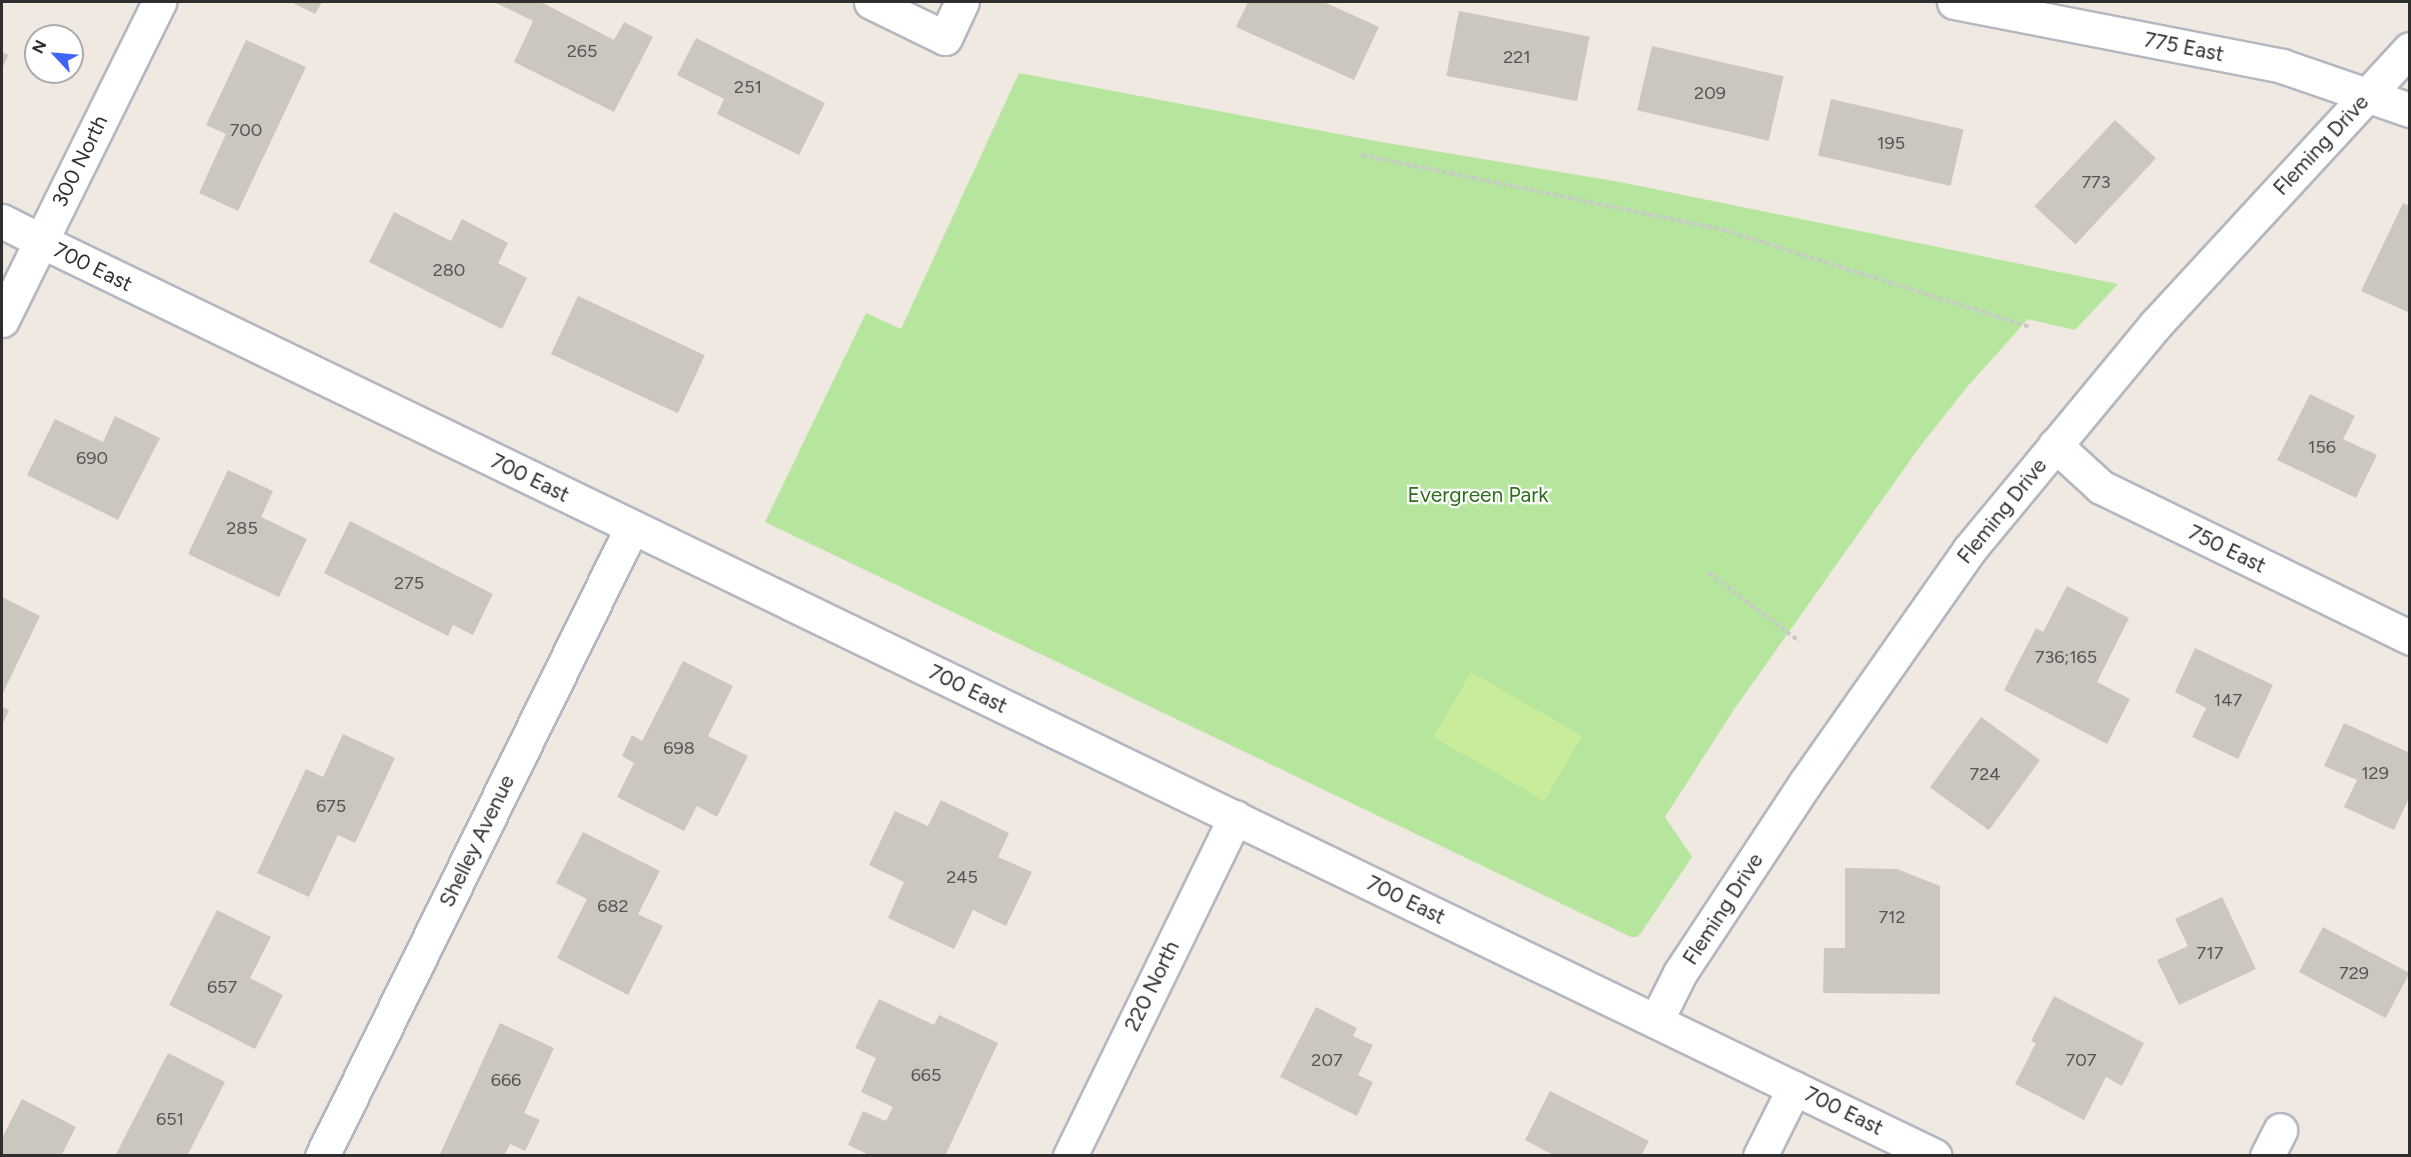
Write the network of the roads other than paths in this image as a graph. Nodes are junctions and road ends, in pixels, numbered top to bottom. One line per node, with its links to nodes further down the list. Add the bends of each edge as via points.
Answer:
1 (159, 2): 9 (street, 300 North)
2 (871, 2): 3 (street, via 945,38)
3 (962, 2)
4 (1954, 2): 6 (street, 775 East, via 2282,66)
5 (2409, 49): 6 (street, Fleming Drive)
6 (2367, 95): 7 (street, 775 East); 11 (street, Fleming Drive, via 2156,324)
7 (2409, 110)
8 (2, 221): 9 (street, 700 East)
9 (41, 241): 10 (street, 300 North); 12 (street, 700 East)
10 (2, 320)
11 (2055, 445): 13 (street, 750 East, via 2101,487); 15 (street, Fleming Drive, via 1969,550 1844,727 1680,974)
12 (632, 527): 14 (street, 700 East); 17 (street, Shelley Avenue)
13 (2409, 638)
14 (1235, 818): 15 (street, 700 East); 18 (street, 220 North)
15 (1656, 1021): 16 (street, 700 East)
16 (1794, 1088): 19 (street); 20 (street, 700 East)
17 (322, 1155)
18 (1070, 1155)
19 (1760, 1155)
20 (1935, 1155)

